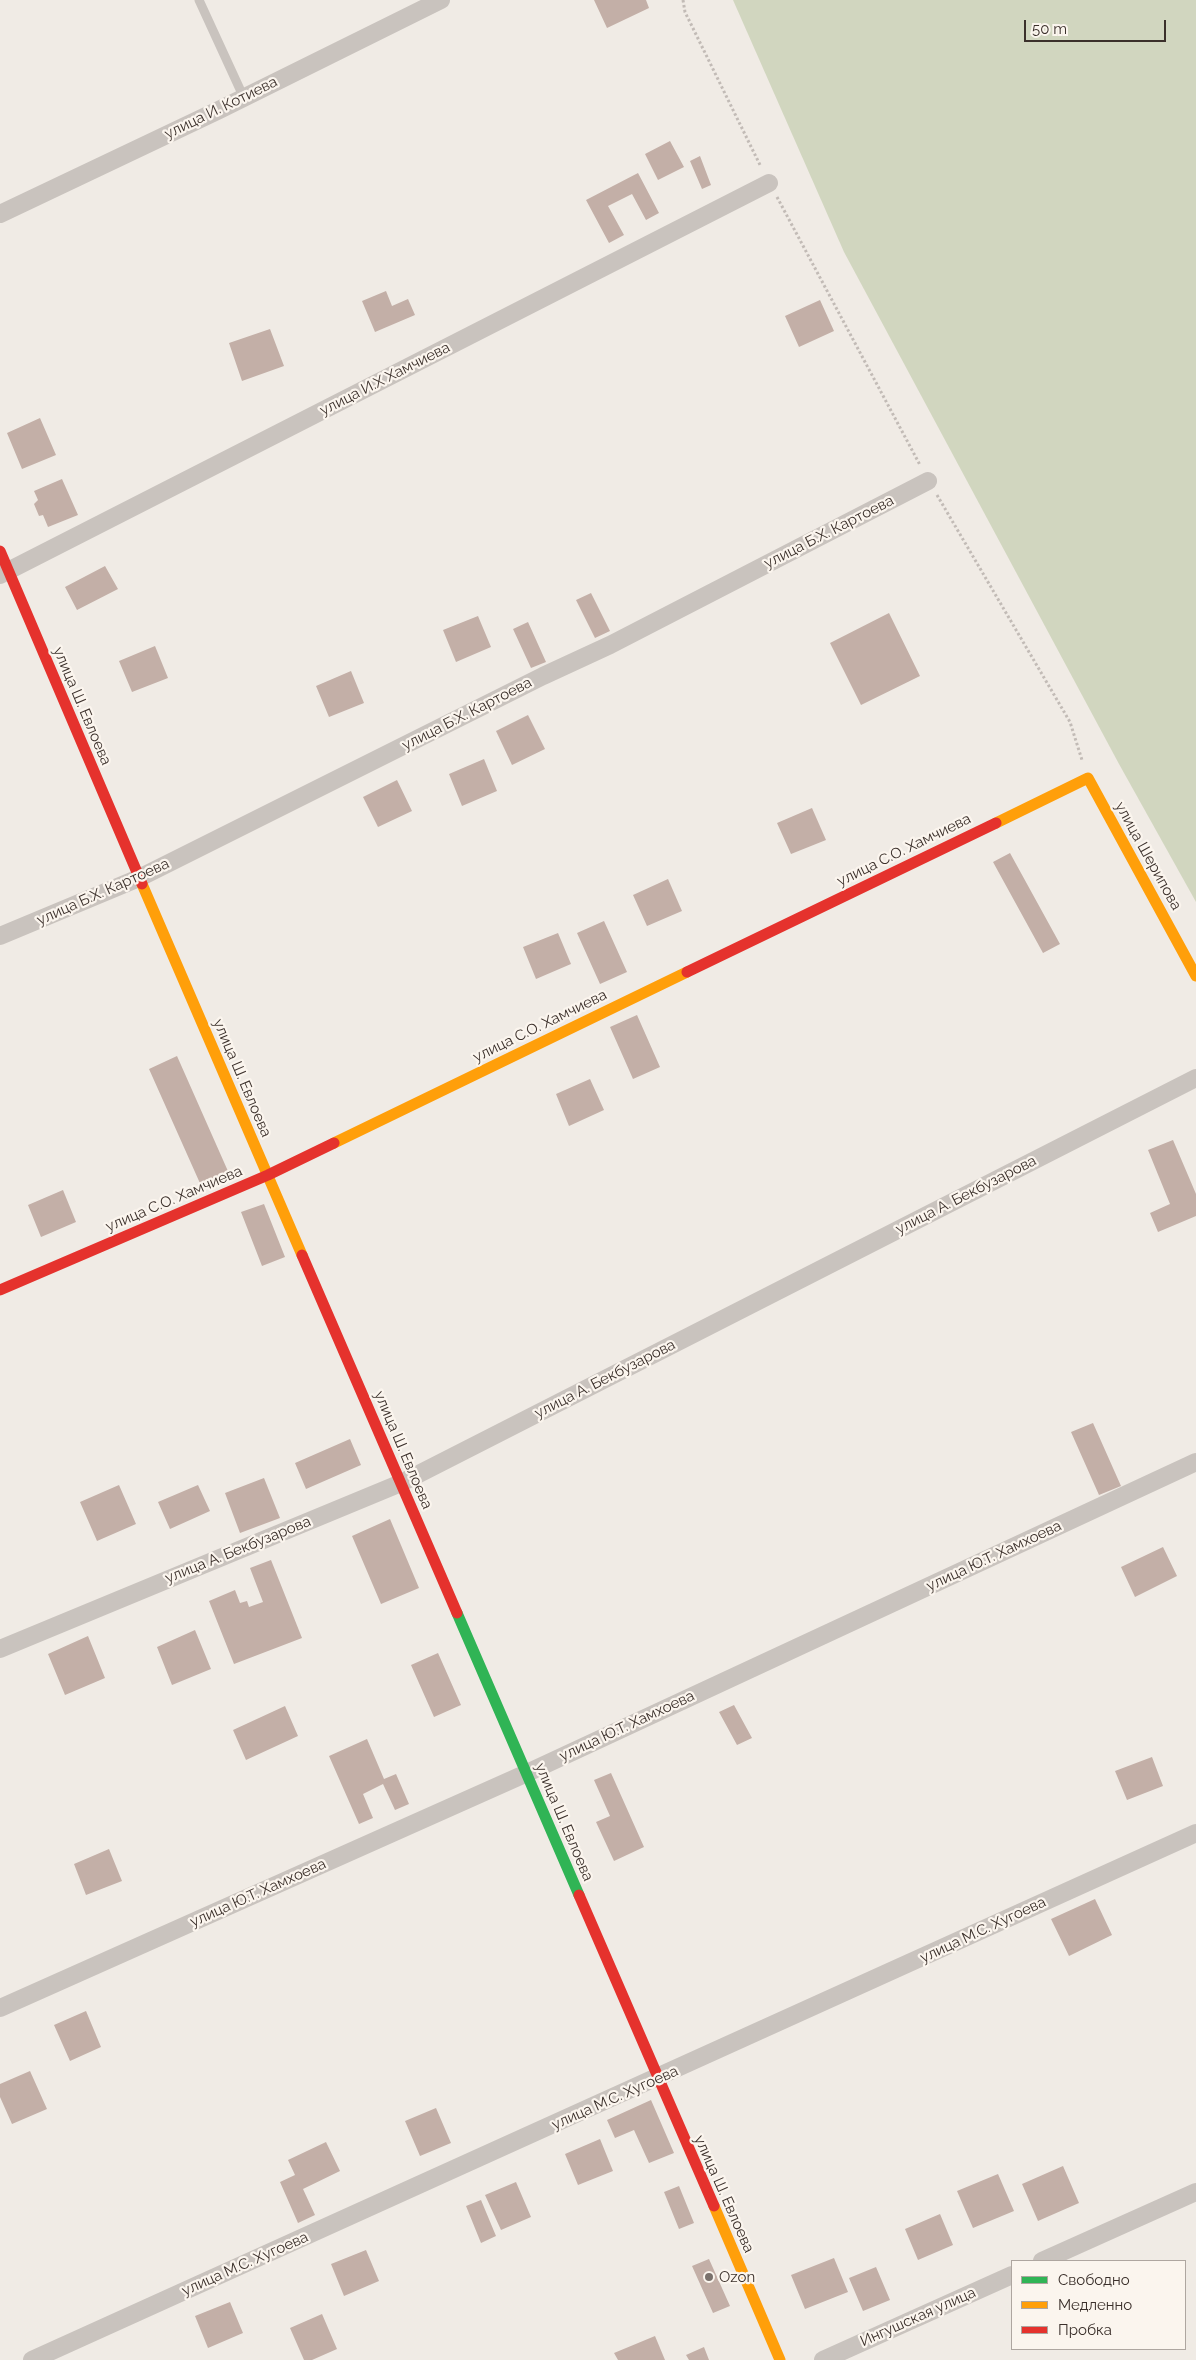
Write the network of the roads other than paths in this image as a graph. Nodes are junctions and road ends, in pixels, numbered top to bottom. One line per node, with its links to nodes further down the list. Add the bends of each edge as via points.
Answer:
1 (199, 0): 3 (lane)
2 (442, 0): 3 (street, улица И. Котиева)
3 (244, 98): 5 (street, улица И. Котиева)
4 (769, 183): 8 (street, улица И.Х Хамчиева)
5 (0, 214)
6 (928, 481): 10 (street, улица Б.Х. Картоева, via 610,645)
7 (0, 551): 8 (street, улица Ш. Евлоева)
8 (4, 573): 10 (street, улица Ш. Евлоева)
9 (1088, 778): 12 (street, улица Шерипова); 14 (street, улица С.О. Хамчиева)
10 (139, 878): 11 (street, улица Б.Х. Картоева); 14 (street, улица Ш. Евлоева)
11 (0, 936)
12 (1196, 976)
13 (1196, 1078): 17 (street, улица А. Бекбузарова)
14 (268, 1175): 15 (street, улица С.О. Хамчиева); 17 (street, улица Ш. Евлоева)
15 (0, 1290)
16 (1196, 1462): 19 (street, улица Ю.Т. Хамхоева)
17 (401, 1482): 18 (street, улица А. Бекбузарова); 19 (street, улица Ш. Евлоева)
18 (0, 1648)
19 (527, 1773): 21 (street, улица Ю.Т. Хамхоева); 22 (street, улица Ш. Евлоева)
20 (1196, 1833): 22 (street, улица М.С. Хугоева)
21 (0, 2008)
22 (657, 2078): 26 (street, улица М.С. Хугоева); 27 (street, улица Ш. Евлоева)
23 (1196, 2192): 24 (street)
24 (1044, 2260)
25 (1011, 2275): 28 (street, Ингушская улица)
26 (32, 2360)
27 (780, 2360)
28 (823, 2360)

